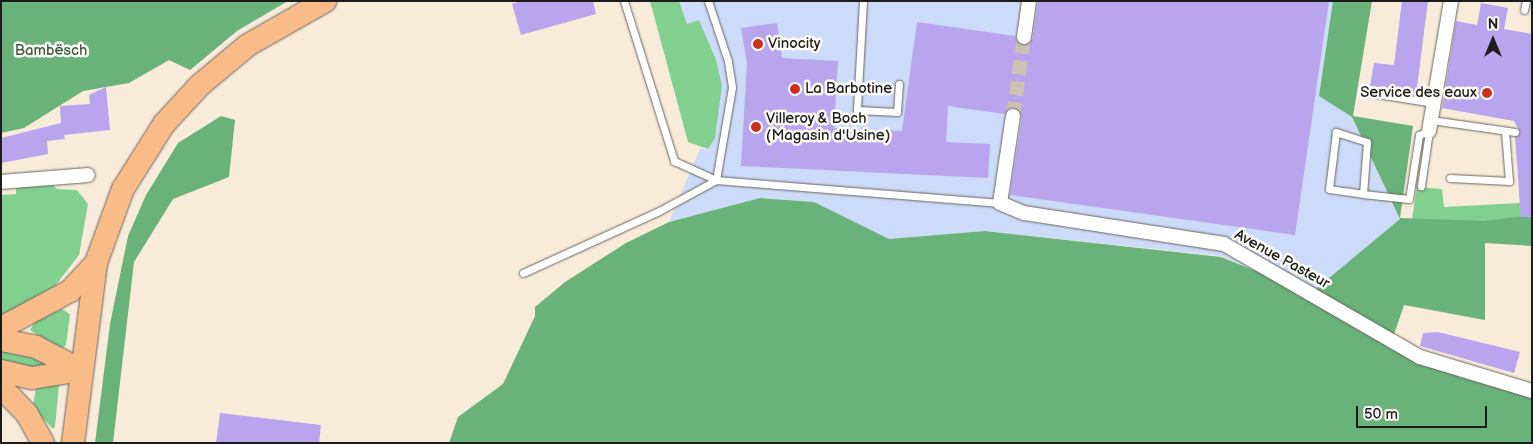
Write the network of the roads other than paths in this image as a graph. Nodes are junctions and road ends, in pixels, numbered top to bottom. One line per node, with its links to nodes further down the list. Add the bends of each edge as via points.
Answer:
1 (325, 1): 24 (main road, via 248,45 164,124 123,188)
2 (624, 1): 19 (lane, via 674,161)
3 (708, 1): 19 (lane, via 728,60 732,87)
4 (863, 1): 10 (lane, via 857,110 897,112)
5 (1029, 1): 9 (street)
6 (1451, 1): 12 (street)
7 (1526, 1): 8 (lane)
8 (1524, 10)
9 (1024, 37)
10 (899, 84)
11 (1365, 92): 12 (lane)
12 (1434, 103): 14 (street)
13 (1013, 116): 23 (street)
14 (1430, 126): 15 (lane); 21 (lane); 22 (lane, via 1419,135 1409,199)
15 (1505, 130): 16 (lane); 18 (lane, via 1509,181)
16 (1515, 132)
17 (88, 175): 20 (street)
18 (1450, 178)
19 (716, 180): 23 (lane); 25 (lane, via 659,211)
20 (1, 182)
21 (1421, 186)
22 (1363, 194): 22 (lane, via 1329,189 1336,132 1367,142)
23 (1000, 203): 31 (street, Avenue Pasteur, via 1024,213 1224,244 1420,356)
24 (96, 263): 26 (main road, via 70,291); 28 (main road)
25 (523, 272)
26 (1, 328)
27 (1, 340): 28 (main road, via 36,348)
28 (81, 370): 29 (main road, via 32,378); 33 (main road)
29 (1, 371)
30 (1, 387): 32 (main road, via 27,414)
31 (1532, 391)
32 (43, 443)
33 (73, 443)

